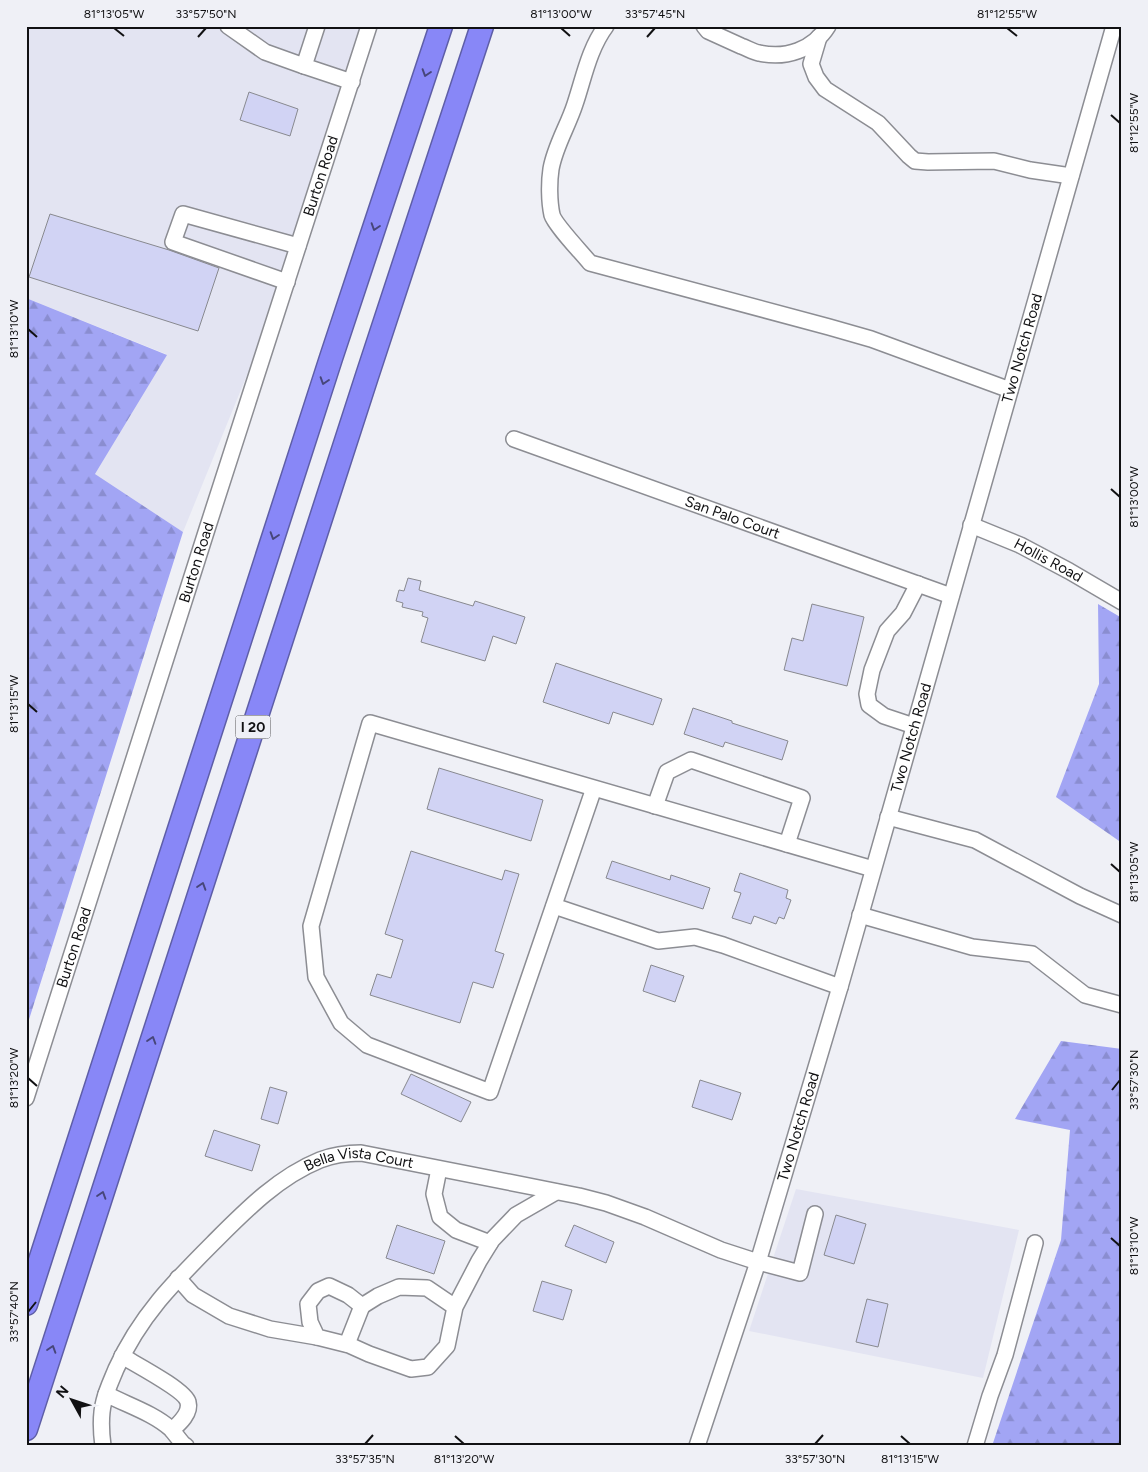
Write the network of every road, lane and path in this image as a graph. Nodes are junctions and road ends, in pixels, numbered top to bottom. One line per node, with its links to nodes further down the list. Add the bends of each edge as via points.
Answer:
1 (228, 26): 10 (street, via 265,52)
2 (317, 26): 10 (street)
3 (369, 26): 11 (street, Burton Road)
4 (441, 26): 40 (highway, I 20, one-way to 40)
5 (482, 26): 47 (highway, I 20, one-way to 5)
6 (606, 26): 15 (street, via 592,50 551,170 553,216 590,263 829,327)
7 (704, 26): 9 (street, via 708,31 758,53 780,55 799,51)
8 (1114, 26): 12 (street, Two Notch Road)
9 (824, 32): 12 (street, via 811,64 816,77 825,89 878,123 915,161 994,161)
10 (304, 66): 11 (street)
11 (352, 82): 13 (street, Burton Road)
12 (1071, 176): 15 (street, Two Notch Road)
13 (298, 246): 14 (street, Burton Road); 14 (street, via 183,214 173,242)
14 (287, 282): 32 (street, Burton Road)
15 (1010, 390): 17 (street, Two Notch Road)
16 (514, 439): 18 (street, San Palo Court)
17 (971, 525): 19 (street, Two Notch Road); 20 (street, Hollis Road, via 1020,545)
18 (918, 584): 19 (street, San Palo Court); 21 (street, via 903,613 887,631 867,694 869,705 884,716)
19 (951, 596): 21 (street, Two Notch Road)
20 (1122, 602)
21 (914, 726): 24 (street, Two Notch Road)
22 (594, 788): 23 (street); 27 (street); 27 (street, via 370,723 311,926 316,977 341,1023 366,1045 490,1092)
23 (655, 806): 25 (street); 25 (street, via 667,772 691,760 802,798)
24 (888, 817): 26 (street, Two Notch Road); 29 (street, via 975,840)
25 (787, 844): 26 (street)
26 (873, 869): 28 (street, Two Notch Road)
27 (554, 906): 30 (street, via 658,941 695,937)
28 (860, 915): 30 (street, Two Notch Road); 31 (street, via 972,948 1032,954 1085,995)
29 (1122, 915)
30 (840, 987): 38 (street, Two Notch Road)
31 (1122, 1005)
32 (26, 1098)
33 (439, 1169): 34 (street, Bella Vista Court); 37 (street, via 434,1194 440,1218 456,1230); 39 (street, Bella Vista Court, via 361,1153 320,1160 273,1188)
34 (556, 1192): 37 (street, via 516,1214); 38 (street, Bella Vista Court, via 606,1203)
35 (815, 1214): 38 (street, Bella Vista Court, via 800,1273)
36 (1035, 1242): 52 (street, via 1005,1355)
37 (490, 1243): 42 (street)
38 (758, 1262): 51 (street, Two Notch Road)
39 (178, 1278): 43 (street, via 193,1295 229,1316 270,1329); 45 (street, Bella Vista Court, via 138,1327)
40 (26, 1304)
41 (362, 1306): 42 (street, via 399,1287 427,1288); 43 (street, via 329,1286 318,1291 308,1304 310,1322); 44 (street)
42 (455, 1307): 44 (street, via 447,1346 428,1367 411,1369)
43 (317, 1337): 44 (street)
44 (347, 1344)
45 (122, 1356): 46 (street, Bella Vista Court); 48 (street, via 186,1396 189,1404 187,1414)
46 (106, 1394): 48 (street, via 154,1417); 49 (street, Bella Vista Court, via 101,1416)
47 (26, 1429)
48 (172, 1430): 50 (street)
49 (103, 1446)
50 (186, 1446)
51 (697, 1446)
52 (975, 1446)

